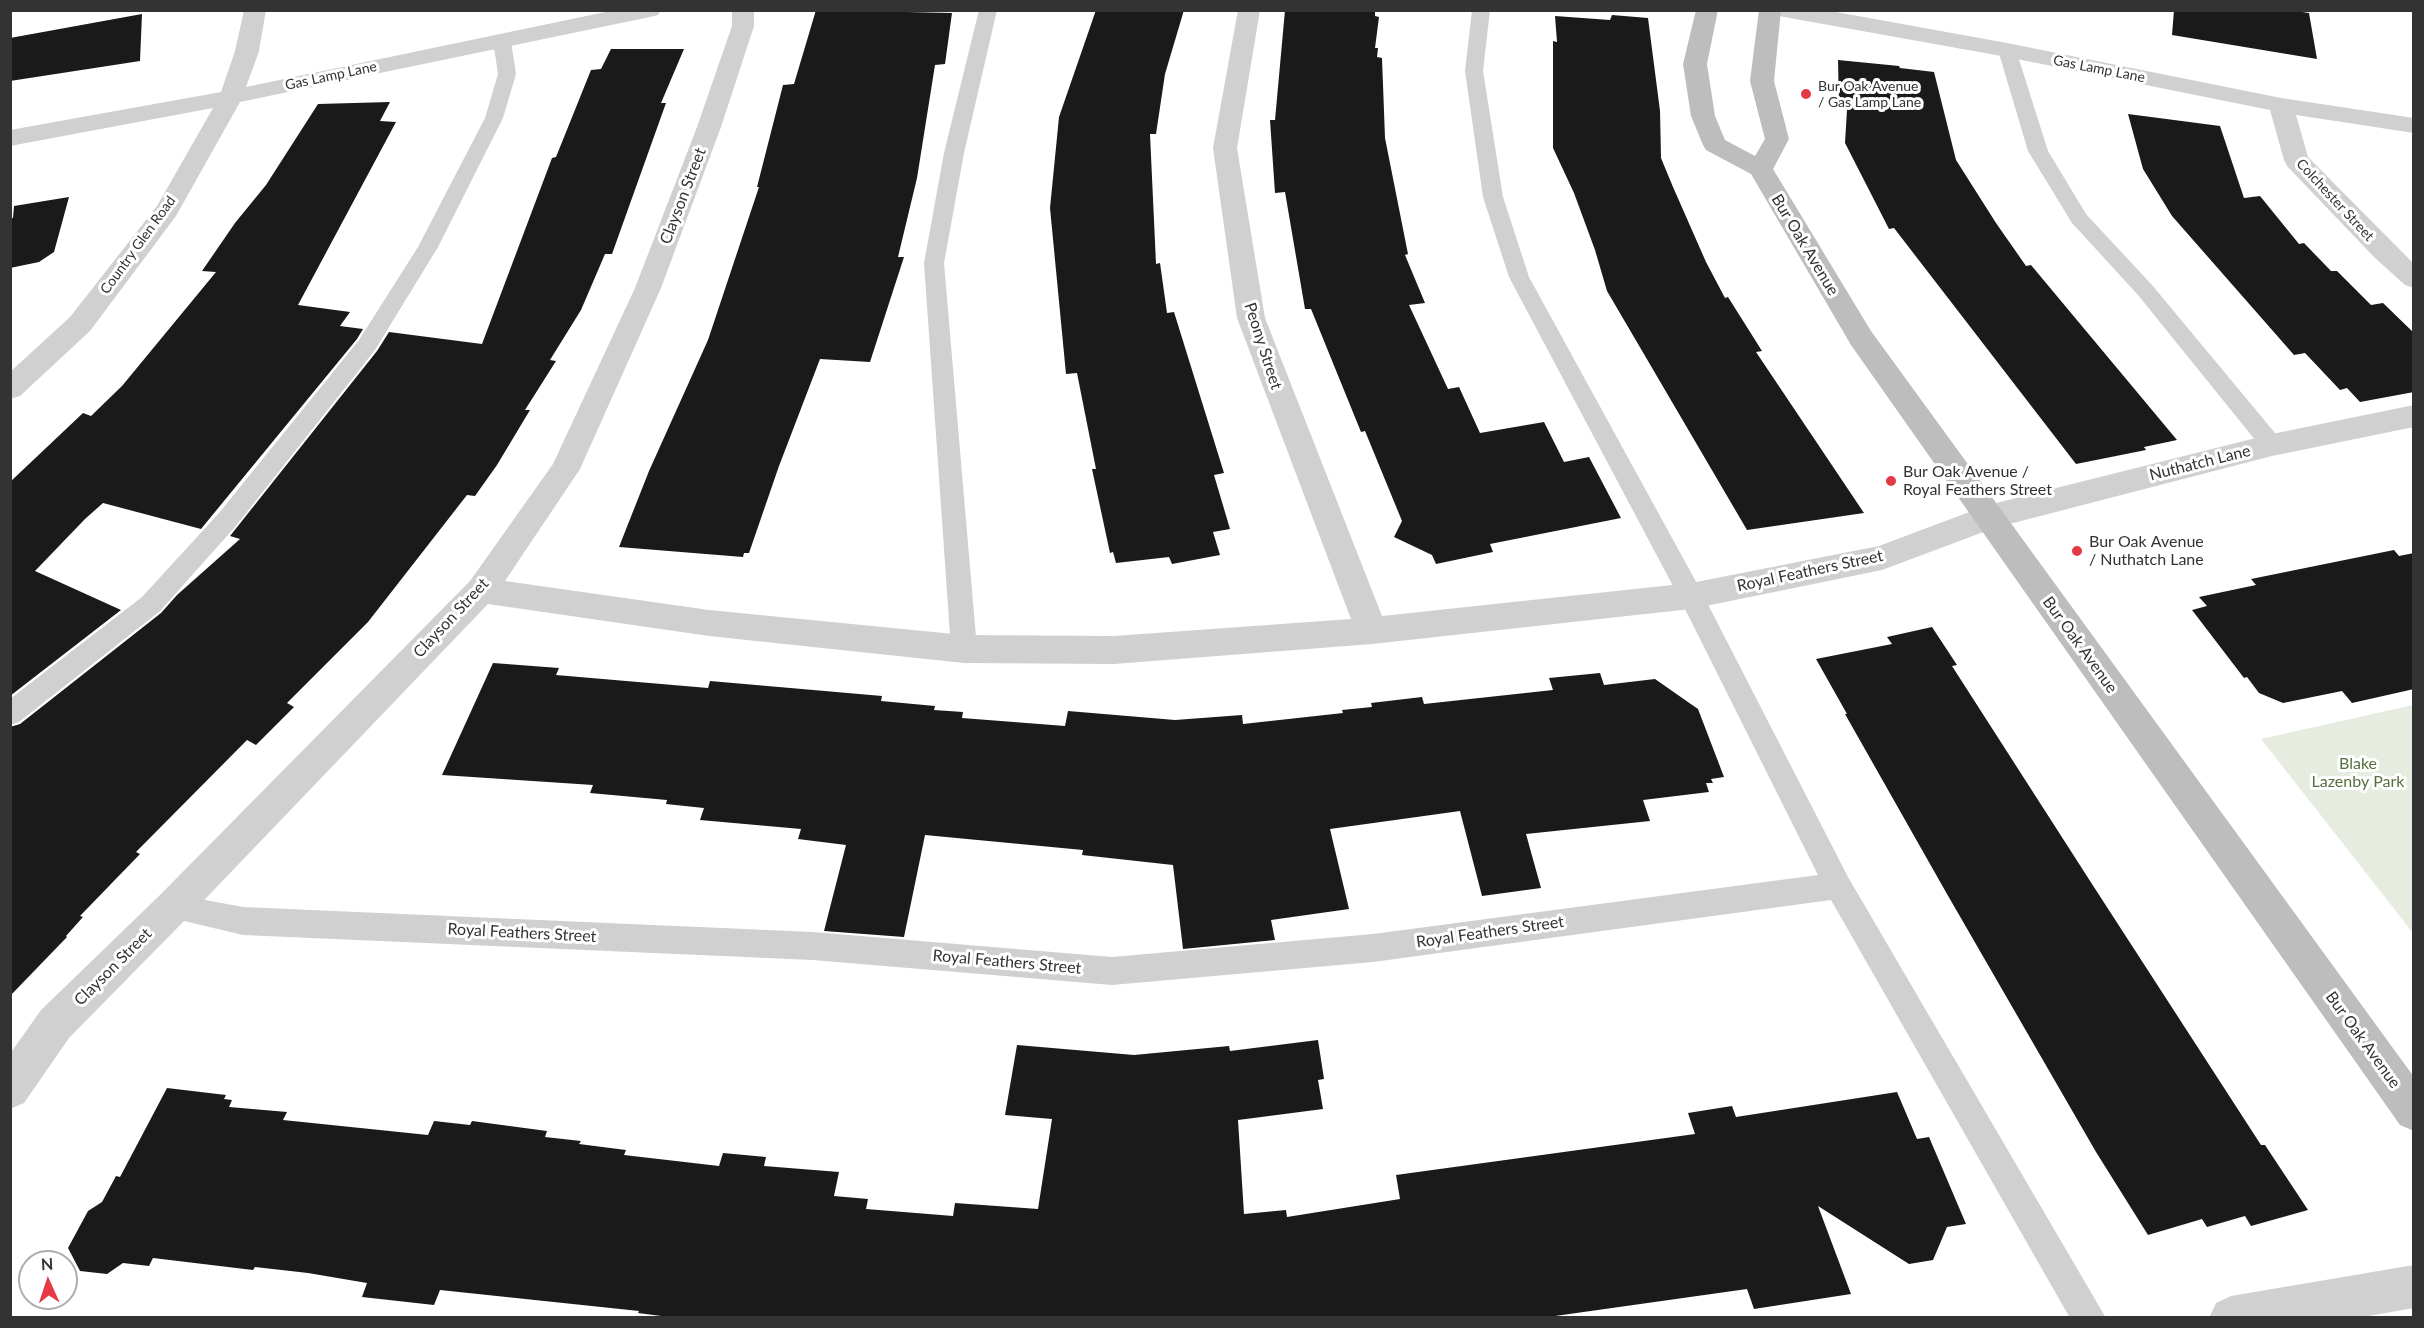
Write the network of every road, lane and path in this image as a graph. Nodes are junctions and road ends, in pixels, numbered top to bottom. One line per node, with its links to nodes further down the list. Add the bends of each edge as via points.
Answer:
1 (255, 10): 12 (street, Country Glen Road, via 247,51)
2 (650, 10): 10 (street, Gas Lamp Lane)
3 (743, 10): 22 (street, Clayson Street, via 743,26 709,127 648,288 565,469)
4 (988, 10): 25 (lane, via 954,153 934,263)
5 (1249, 10): 24 (street, Peony Street, via 1225,148 1251,318)
6 (1481, 10): 23 (lane, via 1474,71 1493,197 1519,277)
7 (1707, 10): 16 (street, Bur Oak Avenue, via 1695,64 1703,116 1715,145)
8 (1770, 10): 16 (street, via 1762,81 1777,139)
9 (1784, 10): 11 (street, Gas Lamp Lane)
10 (502, 41): 12 (street, Gas Lamp Lane); 26 (lane, via 507,74 494,118 428,247 367,345 227,520 152,604)
11 (2007, 50): 13 (street, Gas Lamp Lane); 20 (lane, via 2038,151 2079,218 2145,290)
12 (231, 97): 15 (street, Gas Lamp Lane); 18 (street, Country Glen Road, via 161,218 80,324)
13 (2281, 105): 14 (street, Gas Lamp Lane); 17 (street, Colchester Street, via 2296,160)
14 (2414, 126)
15 (10, 138)
16 (1760, 170): 21 (street, Bur Oak Avenue, via 1861,338)
17 (2414, 279)
18 (10, 389)
19 (2414, 417): 20 (street, Nuthatch Lane)
20 (2272, 445): 21 (street, Nuthatch Lane)
21 (1988, 517): 23 (street, Royal Feathers Street, via 1882,558); 30 (street, Bur Oak Avenue)
22 (481, 590): 25 (street, Royal Feathers Street, via 709,623); 28 (street, Clayson Street)
23 (1691, 596): 24 (street, Royal Feathers Street); 27 (lane)
24 (1372, 632): 25 (street, Royal Feathers Street, via 1114,650)
25 (964, 649)
26 (10, 714)
27 (1838, 886): 28 (lane, Royal Feathers Street, via 1373,948 1112,971 813,946 243,921); 32 (lane)
28 (173, 907): 29 (street, Clayson Street, via 55,1024)
29 (10, 1089)
30 (2414, 1111)
31 (2414, 1286): 33 (street)
32 (2088, 1317)
33 (2231, 1317)

